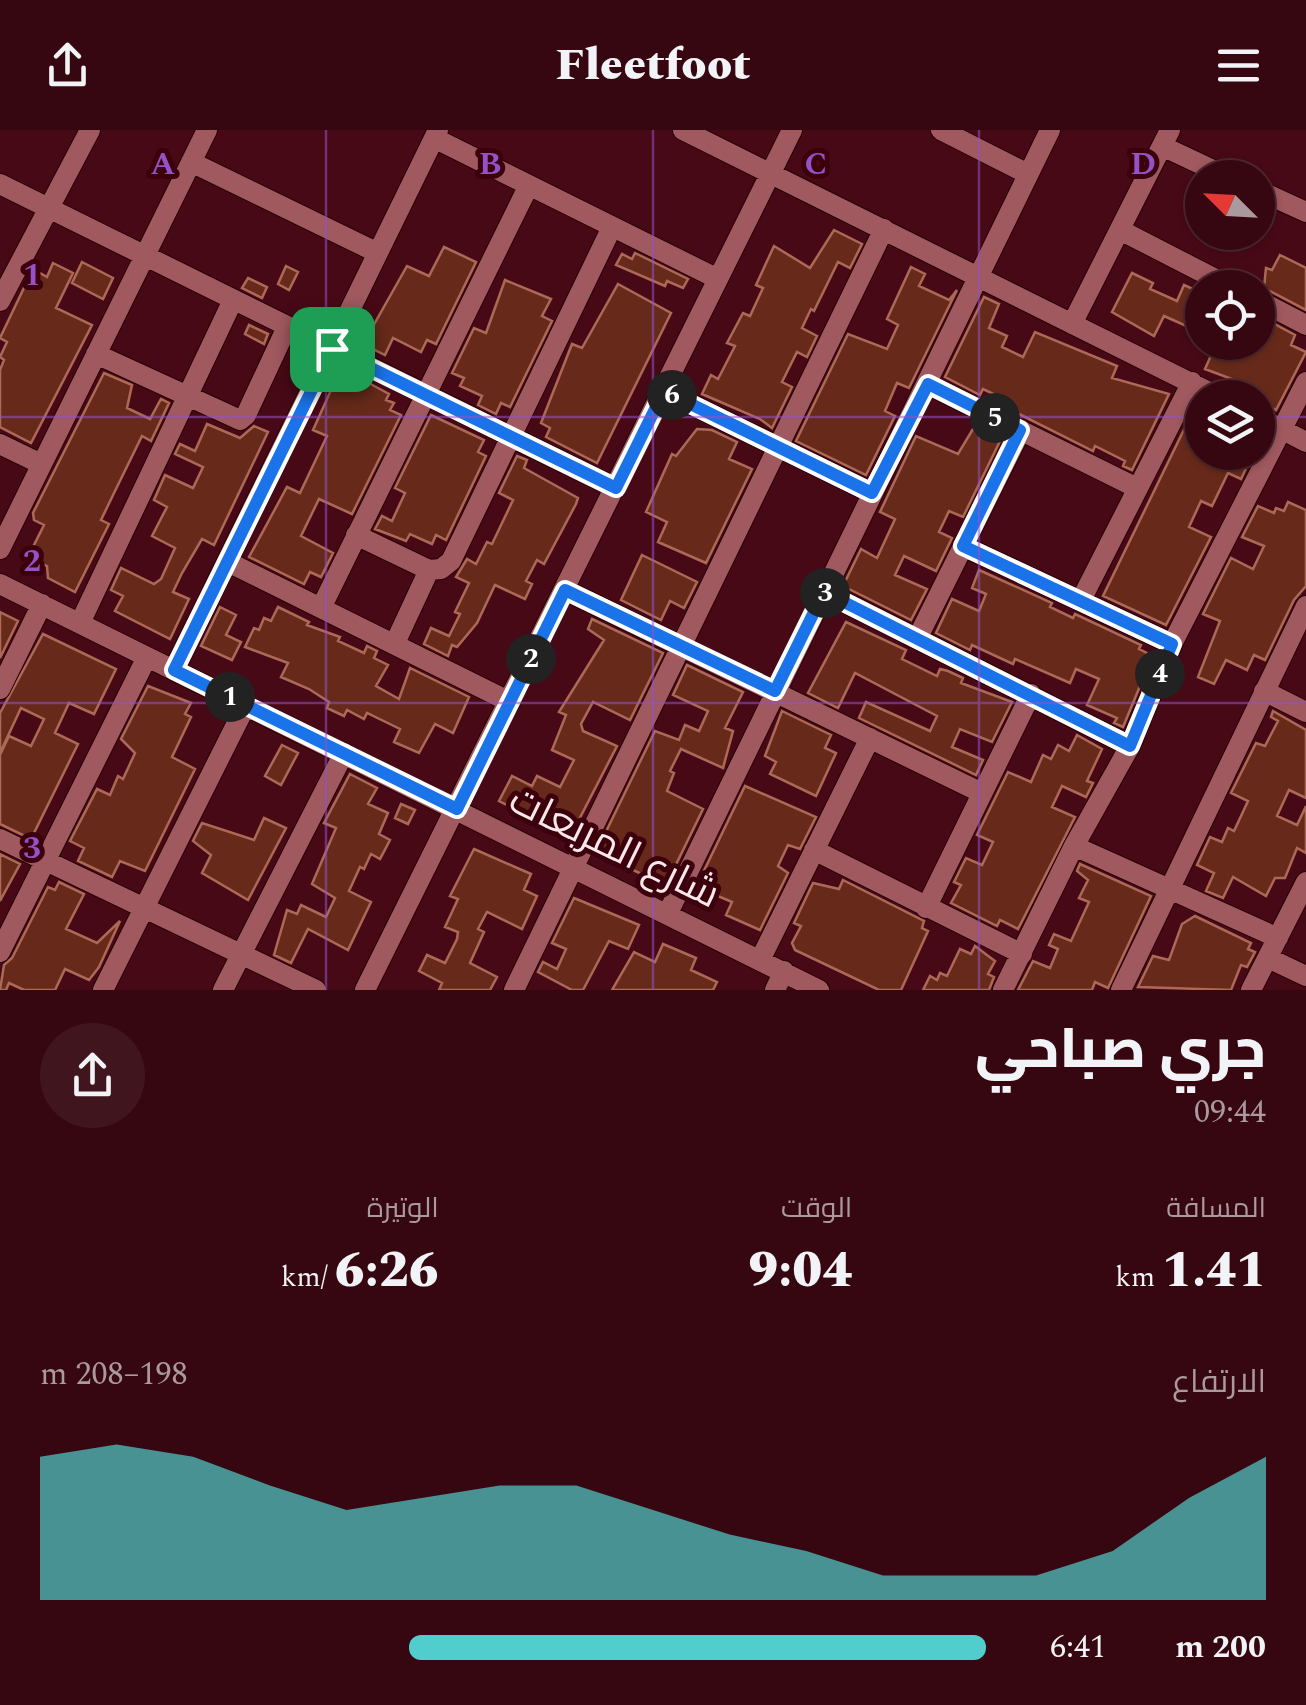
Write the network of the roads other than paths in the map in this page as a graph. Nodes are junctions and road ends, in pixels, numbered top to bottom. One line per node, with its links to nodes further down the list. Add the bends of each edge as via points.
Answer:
1 (90, 130): 16 (street)
2 (207, 130): 10 (street)
3 (683, 130): 11 (street)
4 (792, 130): 11 (street)
5 (941, 130): 12 (street)
6 (1050, 130): 12 (street)
7 (436, 134): 14 (street); 21 (street)
8 (1166, 138): 9 (street); 20 (street)
9 (1201, 160)
10 (191, 162): 21 (street); 22 (street)
11 (770, 173): 19 (street); 25 (street)
12 (1028, 174): 24 (street)
13 (0, 184): 16 (street)
14 (528, 187): 18 (street); 39 (street)
15 (1275, 198): 17 (street)
16 (49, 208): 22 (street); 27 (street)
17 (1306, 212)
18 (612, 227): 25 (street); 44 (street)
19 (884, 229): 24 (street); 47 (street)
20 (1120, 230): 23 (street); 29 (street)
21 (378, 253): 32 (street)
22 (146, 254): 26 (street); 33 (street)
23 (1198, 270)
24 (977, 277): 29 (street); 36 (street)
25 (718, 279): 37 (street)
26 (233, 300): 31 (street); 40 (street)
27 (0, 301)
28 (1275, 309): 30 (street)
29 (1072, 324): 34 (street)
30 (1306, 325)
31 (288, 327): 32 (street); 40 (street, via 246,416 240,420)
32 (332, 349): 39 (street); 55 (street)
33 (96, 354): 40 (street); 48 (street)
34 (1188, 380)
35 (1306, 382): 42 (street)
36 (928, 384): 43 (street); 51 (street)
37 (664, 391): 47 (street); 50 (street)
38 (1185, 395): 49 (street)
39 (425, 396): 44 (street); 52 (street)
40 (187, 398): 64 (street)
41 (1275, 426): 42 (street)
42 (1281, 429): 45 (street); 67 (street)
43 (1020, 430): 49 (street); 53 (street)
44 (510, 436): 50 (street); 56 (street, via 451,561)
45 (1306, 442)
46 (0, 444): 48 (street)
47 (776, 446): 51 (street); 68 (street)
48 (41, 464): 54 (street)
49 (1136, 487): 60 (street)
50 (616, 488): 58 (street)
51 (872, 493): 59 (street)
52 (356, 536): 56 (street); 62 (street)
53 (963, 546): 60 (street); 65 (street)
54 (0, 549)
55 (228, 562): 62 (street); 70 (street)
56 (429, 570): 66 (street)
57 (0, 584): 61 (street, شارع المربعات)
58 (565, 590): 68 (street); 75 (street)
59 (824, 592): 65 (street); 72 (street)
60 (1081, 600): 67 (street)
61 (42, 604): 64 (street, شارع المربعات); 71 (street)
62 (322, 606): 66 (street)
63 (1306, 606): 73 (street)
64 (80, 623): 69 (street, شارع المربعات)
65 (918, 638): 74 (street)
66 (395, 643): 75 (street)
67 (1172, 644): 79 (street)
68 (680, 646): 72 (street); 87 (street)
69 (148, 657): 70 (street, شارع المربعات); 86 (street)
70 (174, 670): 76 (street, شارع المربعات)
71 (0, 689)
72 (775, 691): 78 (street); 92 (street)
73 (1264, 691): 77 (street); 89 (street)
74 (1031, 694): 79 (street); 81 (street)
75 (510, 702): 82 (street)
76 (246, 705): 80 (street, شارع المربعات); 90 (street)
77 (1306, 712)
78 (870, 738): 81 (street); 85 (street)
79 (1130, 746): 84 (street)
80 (344, 753): 82 (street, شارع المربعات); 95 (street)
81 (982, 792): 91 (street)
82 (457, 809): 87 (street, شارع المربعات); 105 (street)
83 (0, 840): 86 (street)
84 (1074, 846): 89 (street); 96 (street)
85 (814, 850): 91 (street); 98 (street)
86 (45, 862): 90 (street); 94 (street)
87 (572, 866): 92 (street, شارع المربعات); 101 (street)
88 (1306, 882): 93 (street)
89 (1170, 890): 93 (street); 108 (street)
90 (143, 908): 95 (street); 102 (street)
91 (926, 908): 96 (street)
92 (668, 913): 98 (street, شارع المربعات)
93 (1278, 938): 97 (street)
94 (0, 952)
95 (241, 954): 103 (street); 104 (street)
96 (1022, 954): 107 (street)
97 (1268, 958): 99 (street); 109 (street)
98 (760, 960): 100 (street, شارع المربعات)
99 (1306, 976)
100 (780, 981): 106 (street, شارع المربعات)
101 (522, 987)
102 (103, 990)
103 (223, 990)
104 (316, 990)
105 (365, 990)
106 (820, 990)
107 (1004, 990)
108 (1121, 990)
109 (1252, 990)

